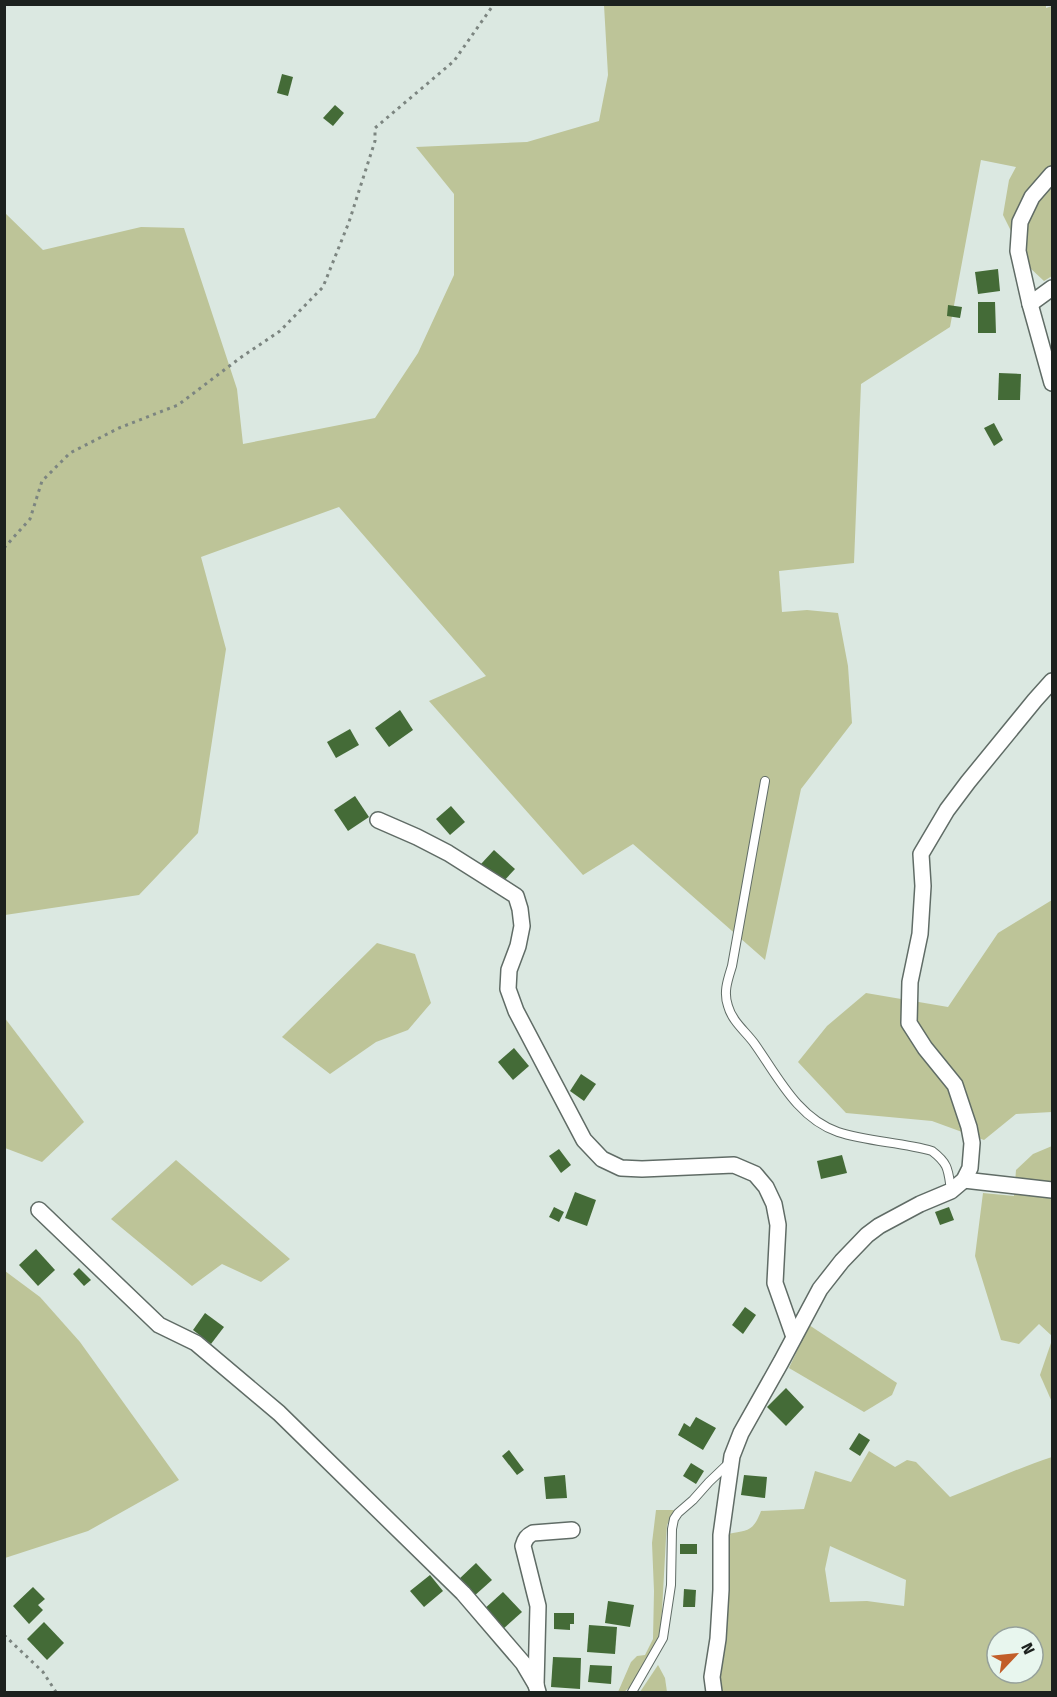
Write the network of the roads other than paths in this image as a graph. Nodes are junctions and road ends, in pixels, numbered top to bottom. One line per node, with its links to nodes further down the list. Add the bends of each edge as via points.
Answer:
1 (1053, 174): 3 (street, via 1032,196 1020,222 1018,251)
2 (1053, 288): 3 (street)
3 (1030, 304): 4 (street)
4 (1053, 382)
5 (1053, 681): 8 (street, via 968,782 921,854 923,886 910,982 909,1023 955,1085 972,1143 970,1168)
6 (765, 781): 10 (lane, via 726,987 728,1008 786,1091 813,1119 837,1132 932,1151 948,1167)
7 (378, 820): 12 (street, via 448,853 516,896 522,926 509,970 508,989 584,1140 602,1159 621,1168 734,1165 755,1174 766,1187 778,1225 776,1283)
8 (964, 1180): 9 (street); 10 (street)
9 (1053, 1190)
10 (951, 1191): 12 (street, via 892,1218 867,1235 820,1289)
11 (39, 1210): 15 (street, via 159,1325 196,1343 279,1413 463,1593 523,1663)
12 (794, 1337): 13 (street, via 741,1433)
13 (731, 1461): 16 (lane, via 674,1519 671,1585 663,1638); 17 (street, via 721,1535)
14 (572, 1530): 15 (street, via 533,1533 523,1546 538,1606)
15 (537, 1688)
16 (632, 1692)
17 (714, 1692)

